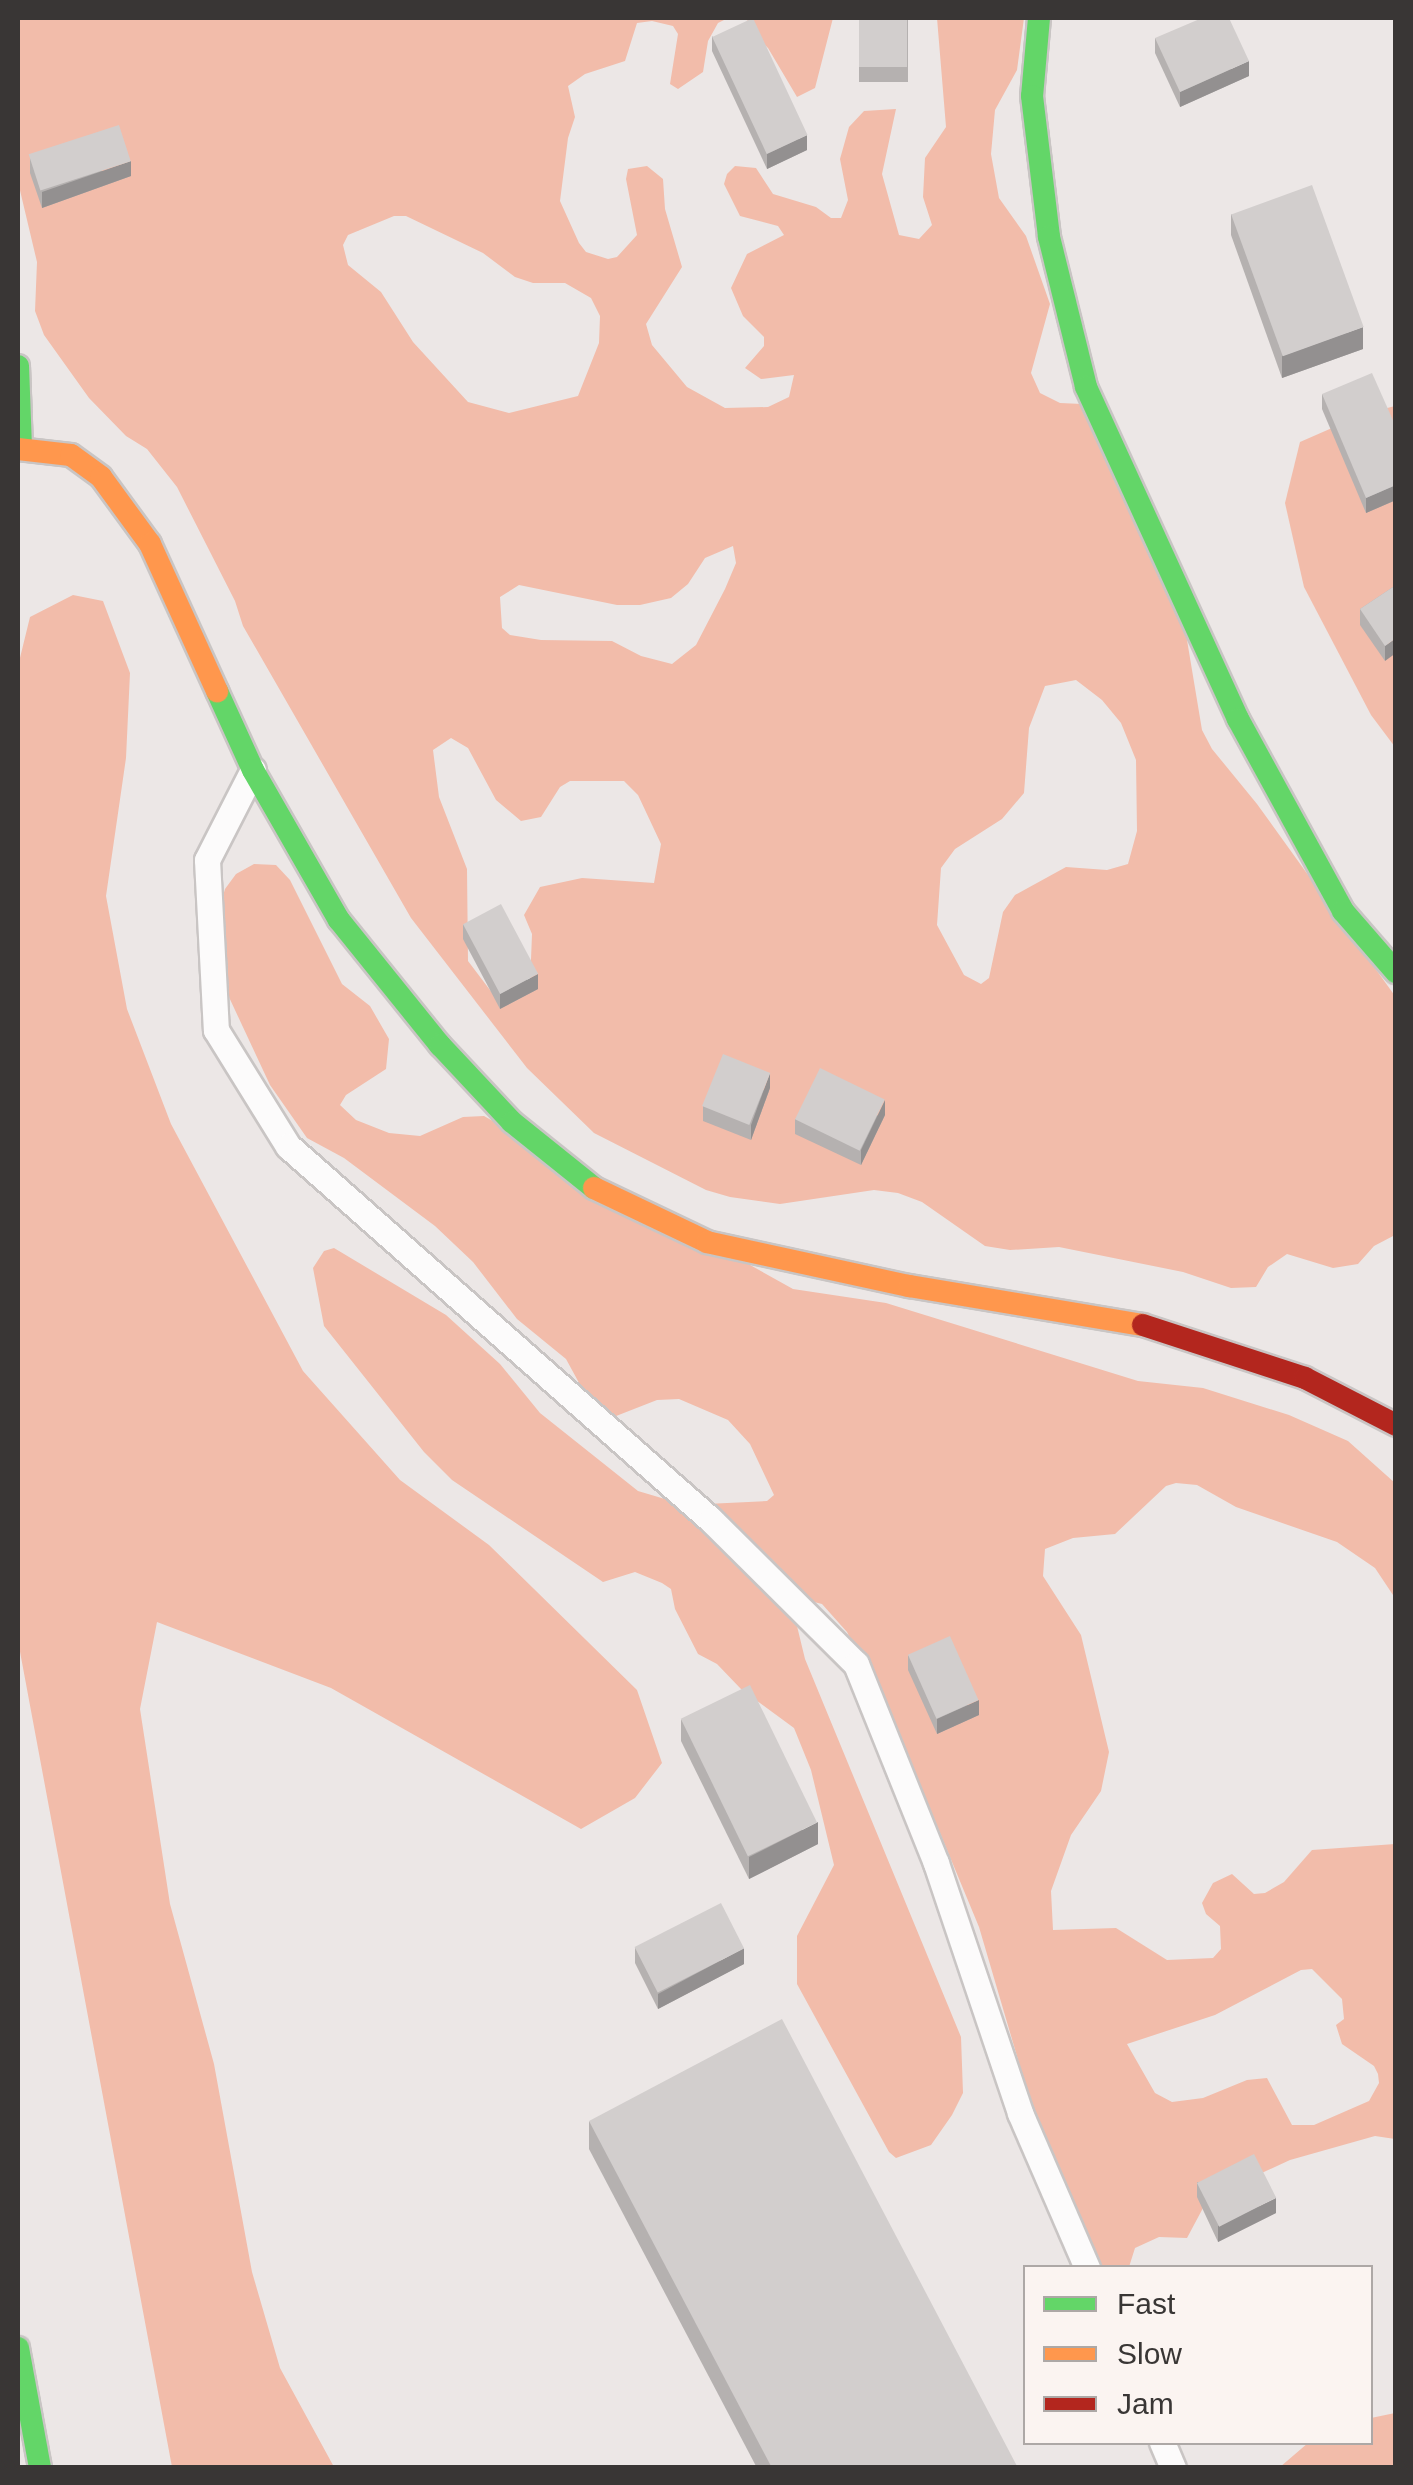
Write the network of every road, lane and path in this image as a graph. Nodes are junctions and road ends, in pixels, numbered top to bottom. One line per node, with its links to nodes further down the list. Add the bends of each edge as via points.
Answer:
1 (1038, 18): 5 (street, via 1032,96 1049,237 1086,387 1238,719 1343,911)
2 (18, 366): 3 (street)
3 (19, 449): 4 (street, via 70,455 101,477 150,544)
4 (253, 770): 6 (street, via 339,920 512,1122 589,1186 707,1242 909,1286 1149,1326 1305,1378); 7 (lane, via 208,860 216,1030 288,1146 711,1520 856,1664 936,1863 1020,2113)
5 (1396, 972)
6 (1396, 1425)
7 (1085, 2265)
8 (18, 2348): 9 (street)
9 (40, 2468)

